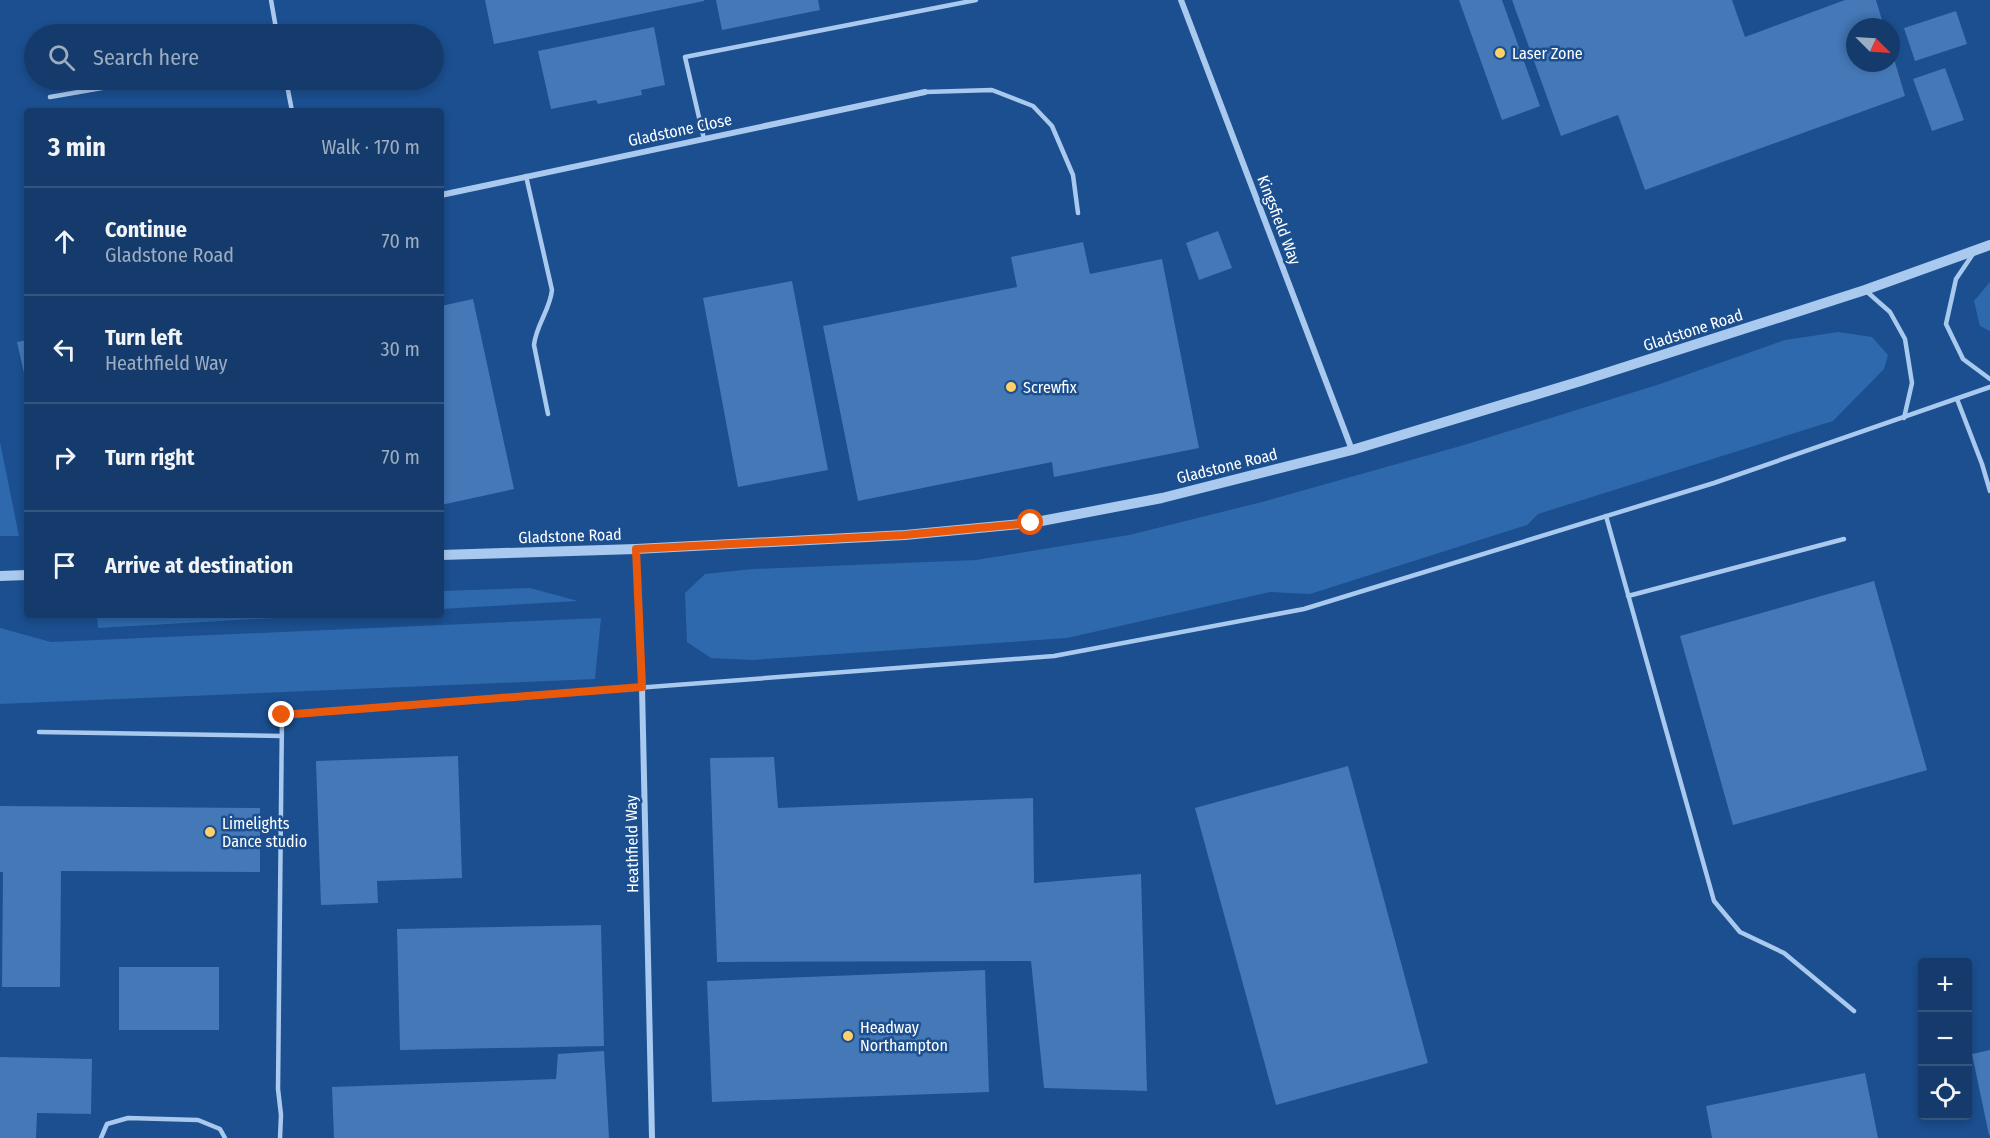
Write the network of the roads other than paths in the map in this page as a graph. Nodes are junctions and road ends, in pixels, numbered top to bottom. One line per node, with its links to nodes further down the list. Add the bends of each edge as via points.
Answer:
1 (271, 0): 4 (lane)
2 (976, 0): 10 (lane, via 686,57)
3 (1181, 0): 22 (street, Kingsfield Way)
4 (275, 24)
5 (90, 90): 8 (lane)
6 (288, 90): 9 (lane)
7 (925, 92): 10 (street, Gladstone Close); 13 (lane, via 992,90 1033,106 1052,126 1072,175)
8 (50, 97)
9 (291, 108)
10 (704, 139): 11 (street, Gladstone Close)
11 (526, 176): 12 (street, Gladstone Close); 20 (lane, via 552,290 534,345)
12 (444, 194)
13 (1078, 213)
14 (1990, 244): 15 (street, Gladstone Road)
15 (1976, 250): 16 (street, Gladstone Road); 17 (lane, via 1956,279 1946,324 1963,359)
16 (1865, 290): 21 (lane, via 1890,312 1905,339 1912,383); 22 (street, Gladstone Road)
17 (1990, 379)
18 (1990, 387): 19 (lane)
19 (1957, 399): 21 (lane); 23 (lane)
20 (548, 414)
21 (1904, 418): 24 (lane)
22 (1352, 450): 26 (street, Gladstone Road, via 1162,498 1031,523 904,535)
23 (1990, 491)
24 (1606, 516): 30 (lane); 31 (lane, via 1304,609 1054,656)
25 (1844, 539): 30 (lane)
26 (636, 549): 27 (street, Gladstone Road); 31 (street, Heathfield Way)
27 (444, 555)
28 (24, 575): 29 (street)
29 (0, 576)
30 (1628, 596): 34 (lane, via 1714,901 1740,932 1784,953)
31 (642, 687): 33 (lane, via 282,715); 38 (street, Heathfield Way)
32 (39, 732): 33 (lane)
33 (281, 736): 37 (lane)
34 (1854, 1011)
35 (101, 1138): 36 (lane, via 107,1124 128,1118 198,1120 220,1129)
36 (225, 1138)
37 (280, 1138)
38 (652, 1138)

